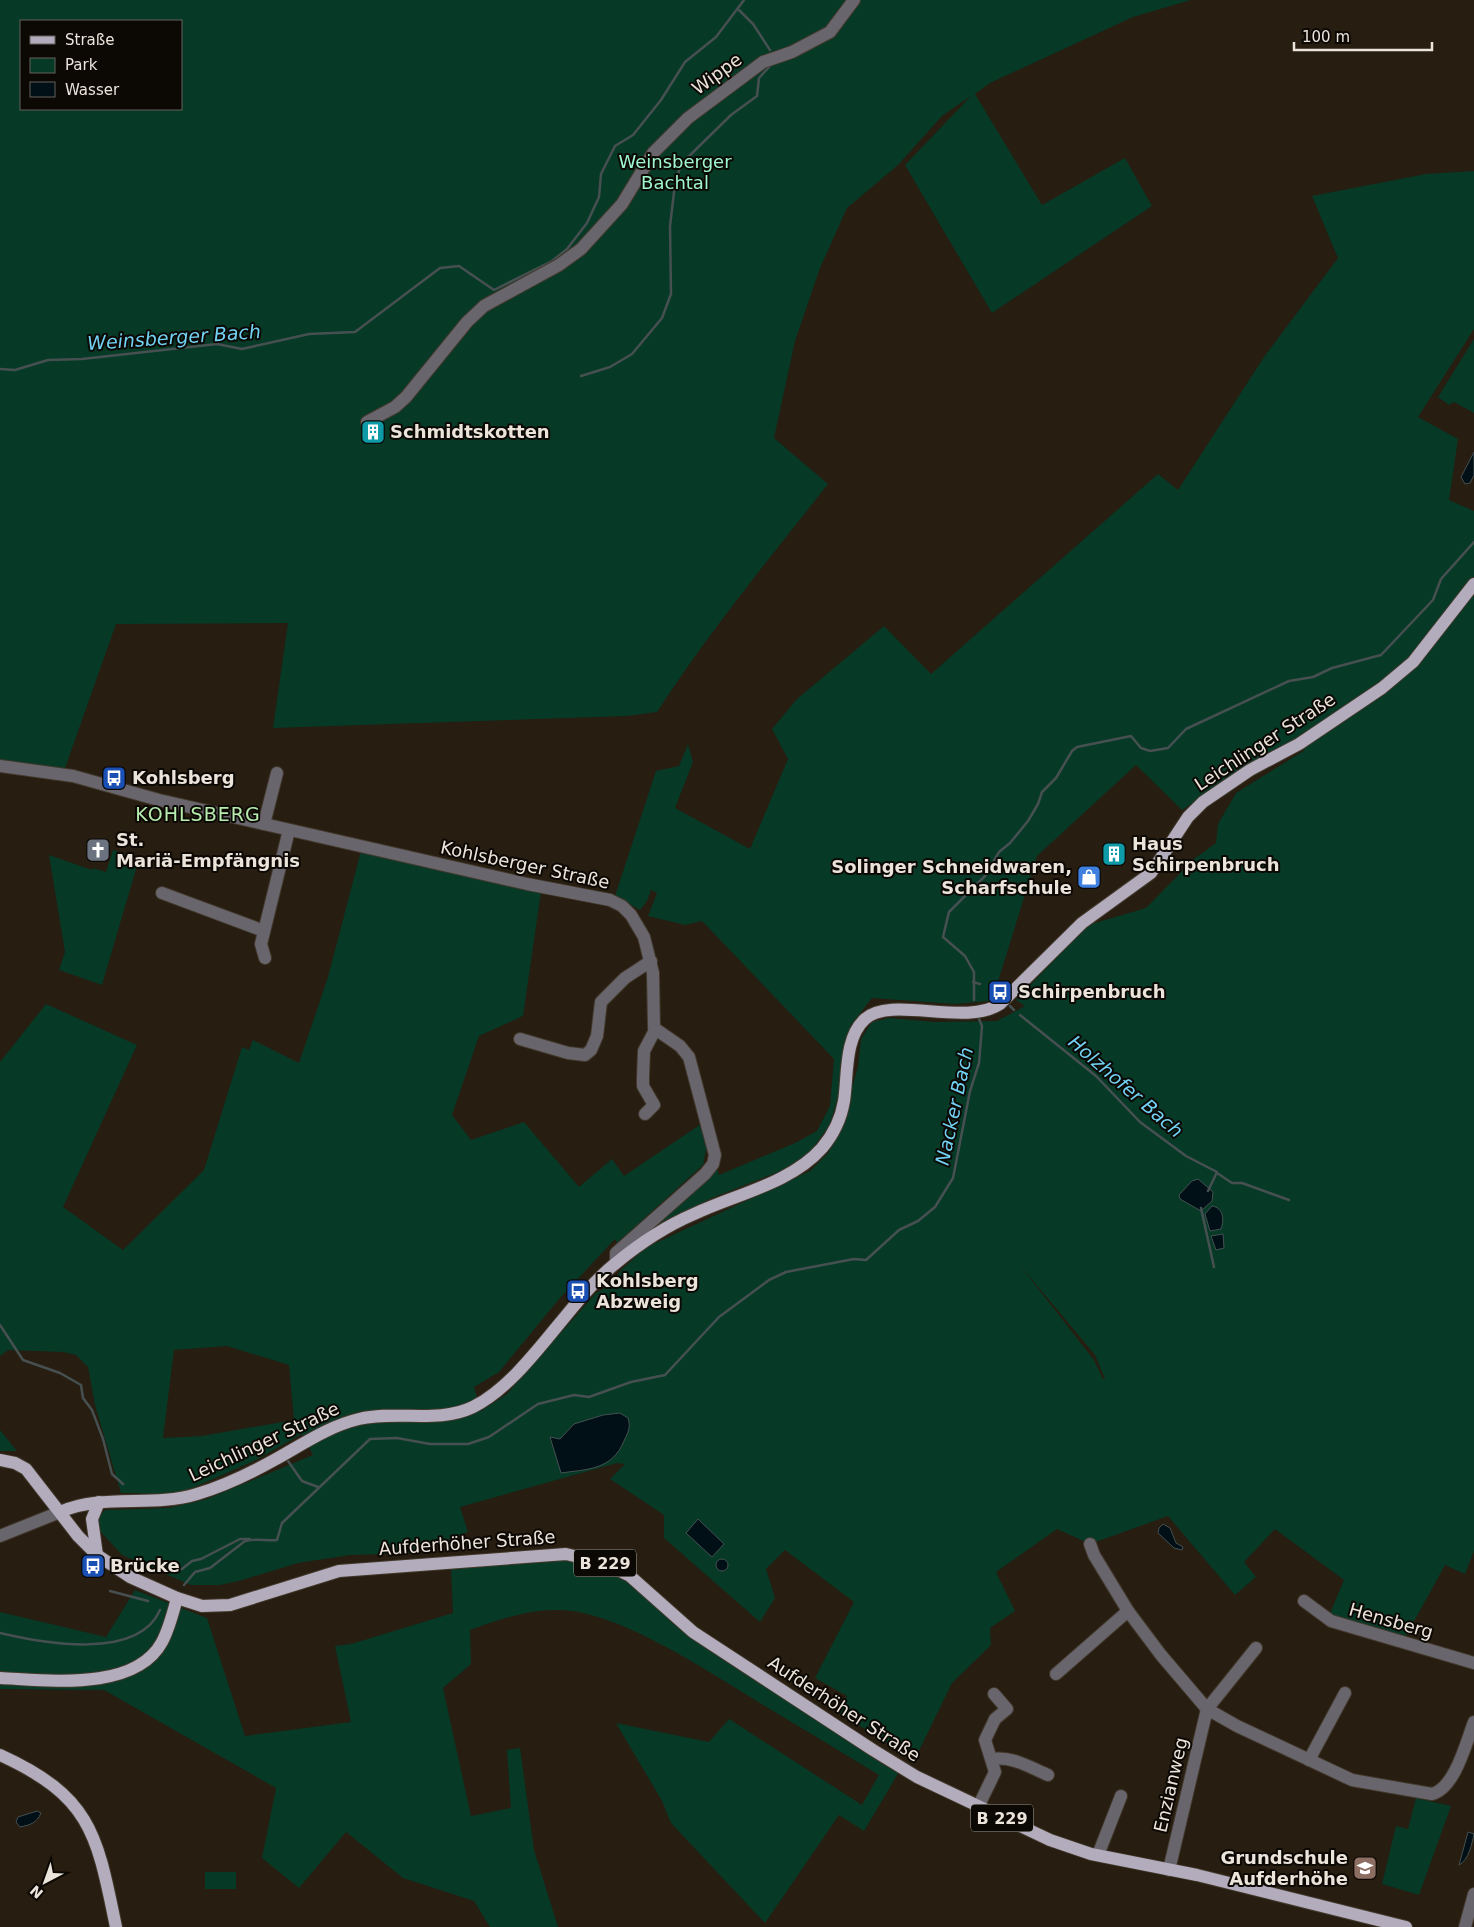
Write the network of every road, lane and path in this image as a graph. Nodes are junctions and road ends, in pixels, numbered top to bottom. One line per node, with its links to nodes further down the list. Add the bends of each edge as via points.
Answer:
1 (854, 0): 2 (street, Wippe, via 830,32 792,52 763,62 688,118 653,152 622,204 574,256 484,306 396,407)
2 (367, 422)
3 (1474, 584): 15 (main road, Leichlinger Straße, via 1413,662 1382,688 1299,744 1250,770 1203,802 1188,817 1152,873 1082,923 1000,1004 984,1010 950,1013 890,1010 873,1013 865,1019 851,1046 838,1123 810,1160 778,1179 691,1215)
4 (0, 766): 6 (street, Kohlsberger Straße, via 73,776)
5 (277, 773): 6 (street)
6 (264, 824): 7 (street, Kohlsberger Straße)
7 (289, 830): 9 (street); 11 (street, Kohlsberger Straße, via 610,900 625,909 639,926)
8 (162, 893): 9 (street)
9 (264, 931): 10 (street, via 261,944)
10 (265, 958)
11 (651, 961): 12 (street, Kohlsberger Straße); 13 (street, via 625,978 601,1002 597,1036 585,1055)
12 (655, 1030): 14 (street, via 644,1051 643,1086 654,1105); 15 (street, via 680,1046 689,1057 715,1160 705,1174 616,1253)
13 (520, 1039)
14 (645, 1114)
15 (616, 1263): 17 (main road, Leichlinger Straße, via 508,1380 488,1398 467,1410 445,1415 392,1414 359,1419 332,1428 260,1467 198,1494 166,1500)
16 (0, 1460): 18 (main road, B 229, via 26,1469)
17 (99, 1502): 18 (main road, Leichlinger Straße); 21 (main road, via 92,1519)
18 (60, 1512): 19 (street); 21 (main road, Aufderhöher Straße / B 229)
19 (0, 1536)
20 (1090, 1544): 24 (street)
21 (97, 1555): 22 (main road, Aufderhöher Straße / B 229, via 130,1577)
22 (177, 1598): 28 (main road, via 162,1642 152,1656 128,1670 82,1680); 38 (main road, Aufderhöher Straße / B 229, via 202,1606 223,1606 338,1571 550,1554 594,1559 630,1576 693,1632 873,1750 917,1777)
23 (1304, 1601): 26 (street, Hensberg, via 1331,1621)
24 (1128, 1611): 27 (street); 31 (street, via 1160,1655)
25 (1256, 1648): 31 (street, Enzianweg)
26 (1474, 1663)
27 (1056, 1674)
28 (0, 1678)
29 (1345, 1693): 35 (street)
30 (994, 1694): 34 (street, via 1007,1708 995,1719 984,1740)
31 (1207, 1709): 35 (street); 40 (street, Enzianweg)
32 (1474, 1722): 35 (street, via 1450,1782 1440,1792 1432,1794 1352,1780)
33 (0, 1755): 42 (main road, via 50,1782 76,1806 98,1846)
34 (992, 1759): 36 (street, via 1005,1757); 38 (street, via 994,1775)
35 (1309, 1760)
36 (1048, 1775)
37 (1121, 1796): 39 (street)
38 (978, 1807): 39 (main road, Aufderhöher Straße / B 229, via 1050,1840)
39 (1098, 1856): 40 (main road, Aufderhöher Straße / B 229)
40 (1169, 1870): 43 (main road, Aufderhöher Straße / B 229)
41 (1474, 1894): 44 (street)
42 (116, 1927)
43 (1406, 1927)
44 (1465, 1927)

